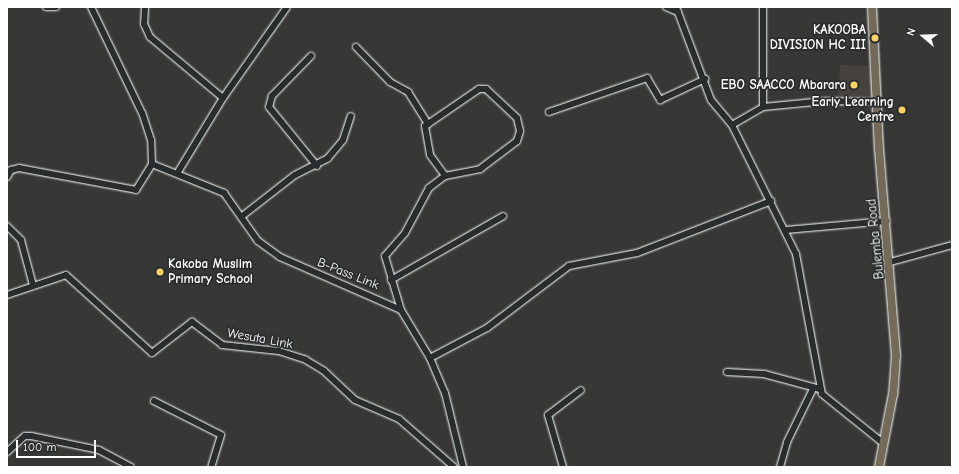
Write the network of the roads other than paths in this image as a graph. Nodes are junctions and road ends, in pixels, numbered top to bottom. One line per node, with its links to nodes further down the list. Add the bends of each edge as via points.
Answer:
1 (46, 7): 2 (street)
2 (56, 7)
3 (91, 7): 20 (street, via 147,127)
4 (146, 7): 13 (street, via 144,24 150,37)
5 (287, 7): 13 (street)
6 (666, 7): 9 (street)
7 (763, 7): 15 (street)
8 (872, 7): 14 (main road, Bulemba Road)
9 (677, 10): 12 (street)
10 (356, 47): 18 (street, via 390,82 408,92)
11 (310, 56): 21 (street, via 269,102 272,113)
12 (705, 79): 16 (street, via 660,100 655,97 646,78); 19 (street, via 718,111)
13 (223, 98): 22 (street)
14 (877, 102): 15 (street, via 825,101); 28 (main road, Bulemba Road)
15 (763, 107): 19 (street)
16 (549, 112)
17 (351, 116): 21 (street, via 338,148)
18 (428, 124): 23 (street, via 424,131 430,154); 23 (street, via 482,87 520,124 516,141 480,169)
19 (732, 124): 25 (street)
20 (152, 164): 22 (street, B-Pass Link); 24 (street, via 136,190 18,168 11,170)
21 (317, 166): 27 (street, via 296,175)
22 (178, 172): 27 (street, B-Pass Link, via 224,193)
23 (445, 176): 33 (street, via 428,188 405,233 386,253)
24 (7, 177)
25 (771, 201): 30 (street); 37 (street, via 637,253 570,266 487,328)
26 (503, 216): 33 (street)
27 (241, 217): 36 (street, B-Pass Link, via 258,241 280,257)
28 (886, 221): 30 (street); 32 (main road, Bulemba Road)
29 (7, 226): 34 (street, via 21,240)
30 (786, 230): 40 (street, via 799,266 804,305 819,360)
31 (952, 245): 32 (street)
32 (890, 262): 43 (main road, Bulemba Road, via 896,367)
33 (391, 280): 36 (street)
34 (33, 285): 35 (street, Wesuta Link); 47 (street, Wesuta Link, via 63,274 70,277 152,353 192,322 222,345 279,351 306,360 324,370 355,400 399,419)
35 (7, 295)
36 (401, 310): 37 (street)
37 (430, 358): 48 (street, via 451,414)
38 (727, 372): 39 (street, via 764,374)
39 (813, 389): 40 (street); 50 (street, via 787,442)
40 (820, 389): 43 (street, via 854,423 876,435)
41 (580, 390): 49 (street, via 548,418 562,453)
42 (154, 402): 46 (street, via 222,435)
43 (883, 444): 51 (main road, Bulemba Road)
44 (7, 452): 45 (street, via 18,441 31,436 99,450)
45 (131, 467)
46 (211, 467)
47 (454, 467)
48 (463, 467)
49 (563, 467)
50 (780, 467)
51 (879, 467)

